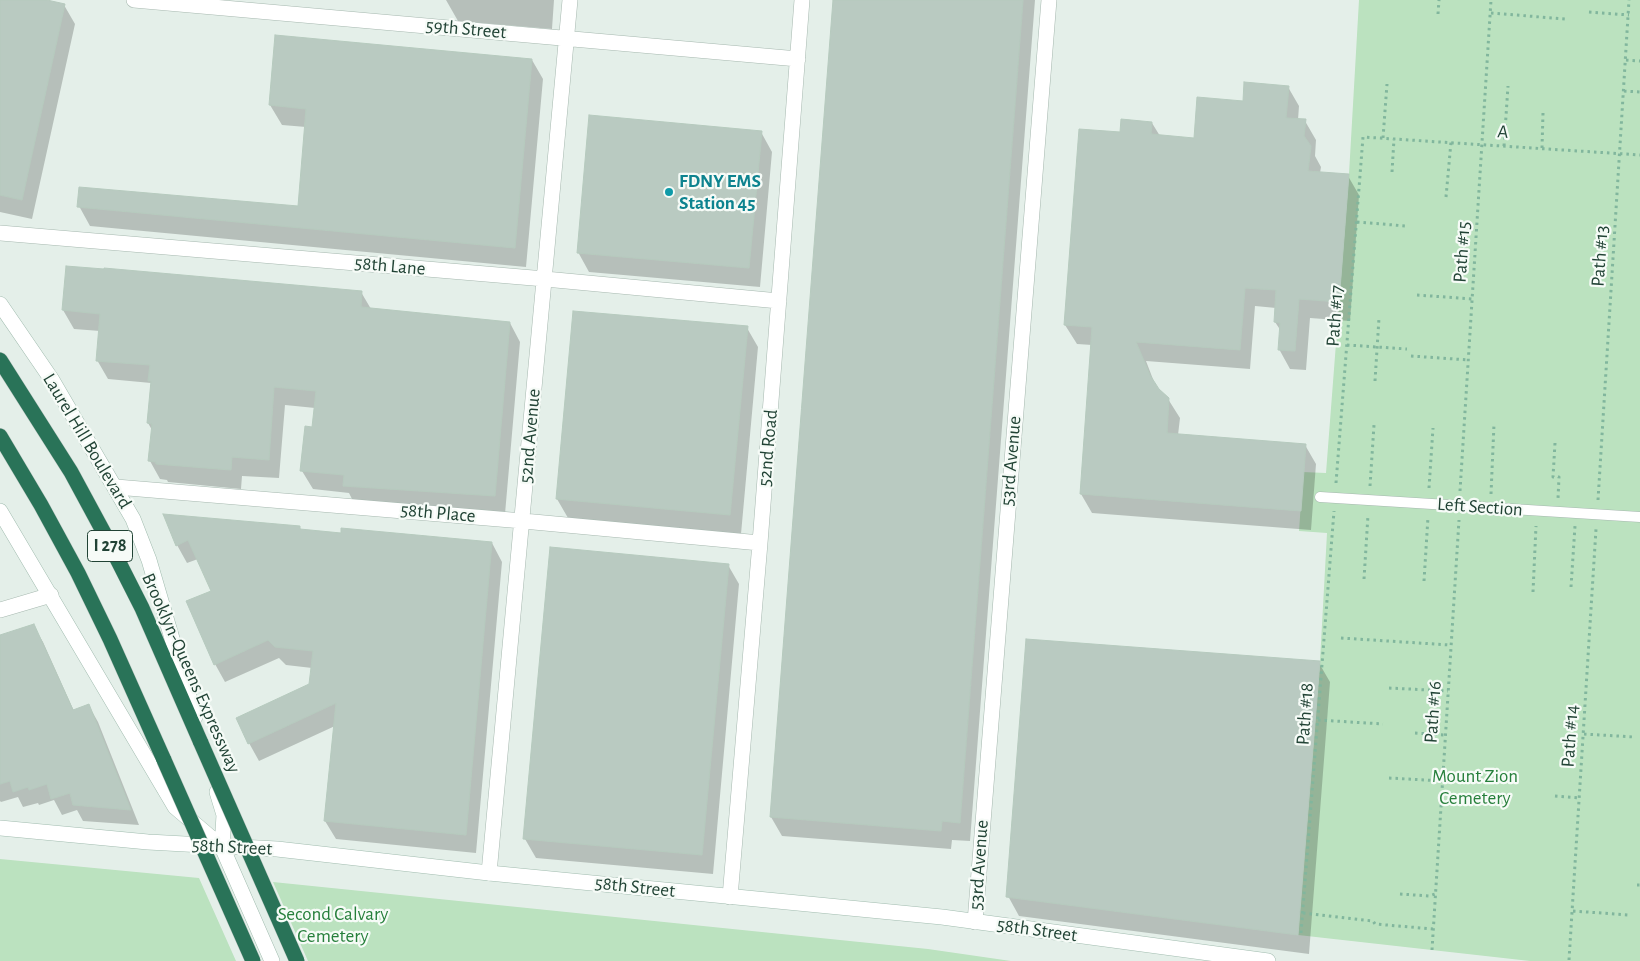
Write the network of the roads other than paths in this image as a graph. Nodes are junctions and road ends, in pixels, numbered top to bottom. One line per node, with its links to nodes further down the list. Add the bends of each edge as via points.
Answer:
1 (134, 0): 5 (street, 59th Street)
2 (570, 0): 5 (street, 52nd Avenue)
3 (802, 0): 6 (street, 52nd Road)
4 (1049, 0): 25 (street, 53rd Avenue)
5 (566, 37): 6 (street, 59th Street); 8 (street, 52nd Avenue)
6 (798, 59): 9 (street, 52nd Road)
7 (0, 233): 8 (street, 58th Lane)
8 (545, 279): 9 (street, 58th Lane); 17 (street, 52nd Avenue)
9 (780, 301): 18 (street, 52nd Road)
10 (0, 304): 13 (street, Laurel Hill Boulevard, via 52,380)
11 (0, 360): 28 (highway, Brooklyn-Queens Expressway / I 278, bridge, via 71,472 142,608)
12 (0, 436): 26 (highway, I 278, bridge, via 78,573 110,639)
13 (116, 488): 17 (street, 58th Place); 22 (street, Laurel Hill Boulevard, via 133,519 149,560 224,815)
14 (1320, 497): 16 (lane, Left Section)
15 (0, 511): 19 (street, Laurel Hill Boulevard)
16 (1640, 517)
17 (523, 521): 18 (street, 58th Place); 23 (street, 52nd Avenue)
18 (760, 543): 24 (street, 52nd Road)
19 (50, 595): 20 (street); 22 (street, Laurel Hill Boulevard, via 175,807)
20 (0, 610)
21 (0, 828): 22 (street, 58th Street)
22 (222, 847): 23 (street, 58th Street, via 277,849); 27 (street, Laurel Hill Boulevard)
23 (489, 872): 24 (street, 58th Street)
24 (730, 897): 25 (street, 58th Street)
25 (975, 922): 29 (street, 58th Street)
26 (253, 961)
27 (272, 961)
28 (297, 961)
29 (1268, 961)

